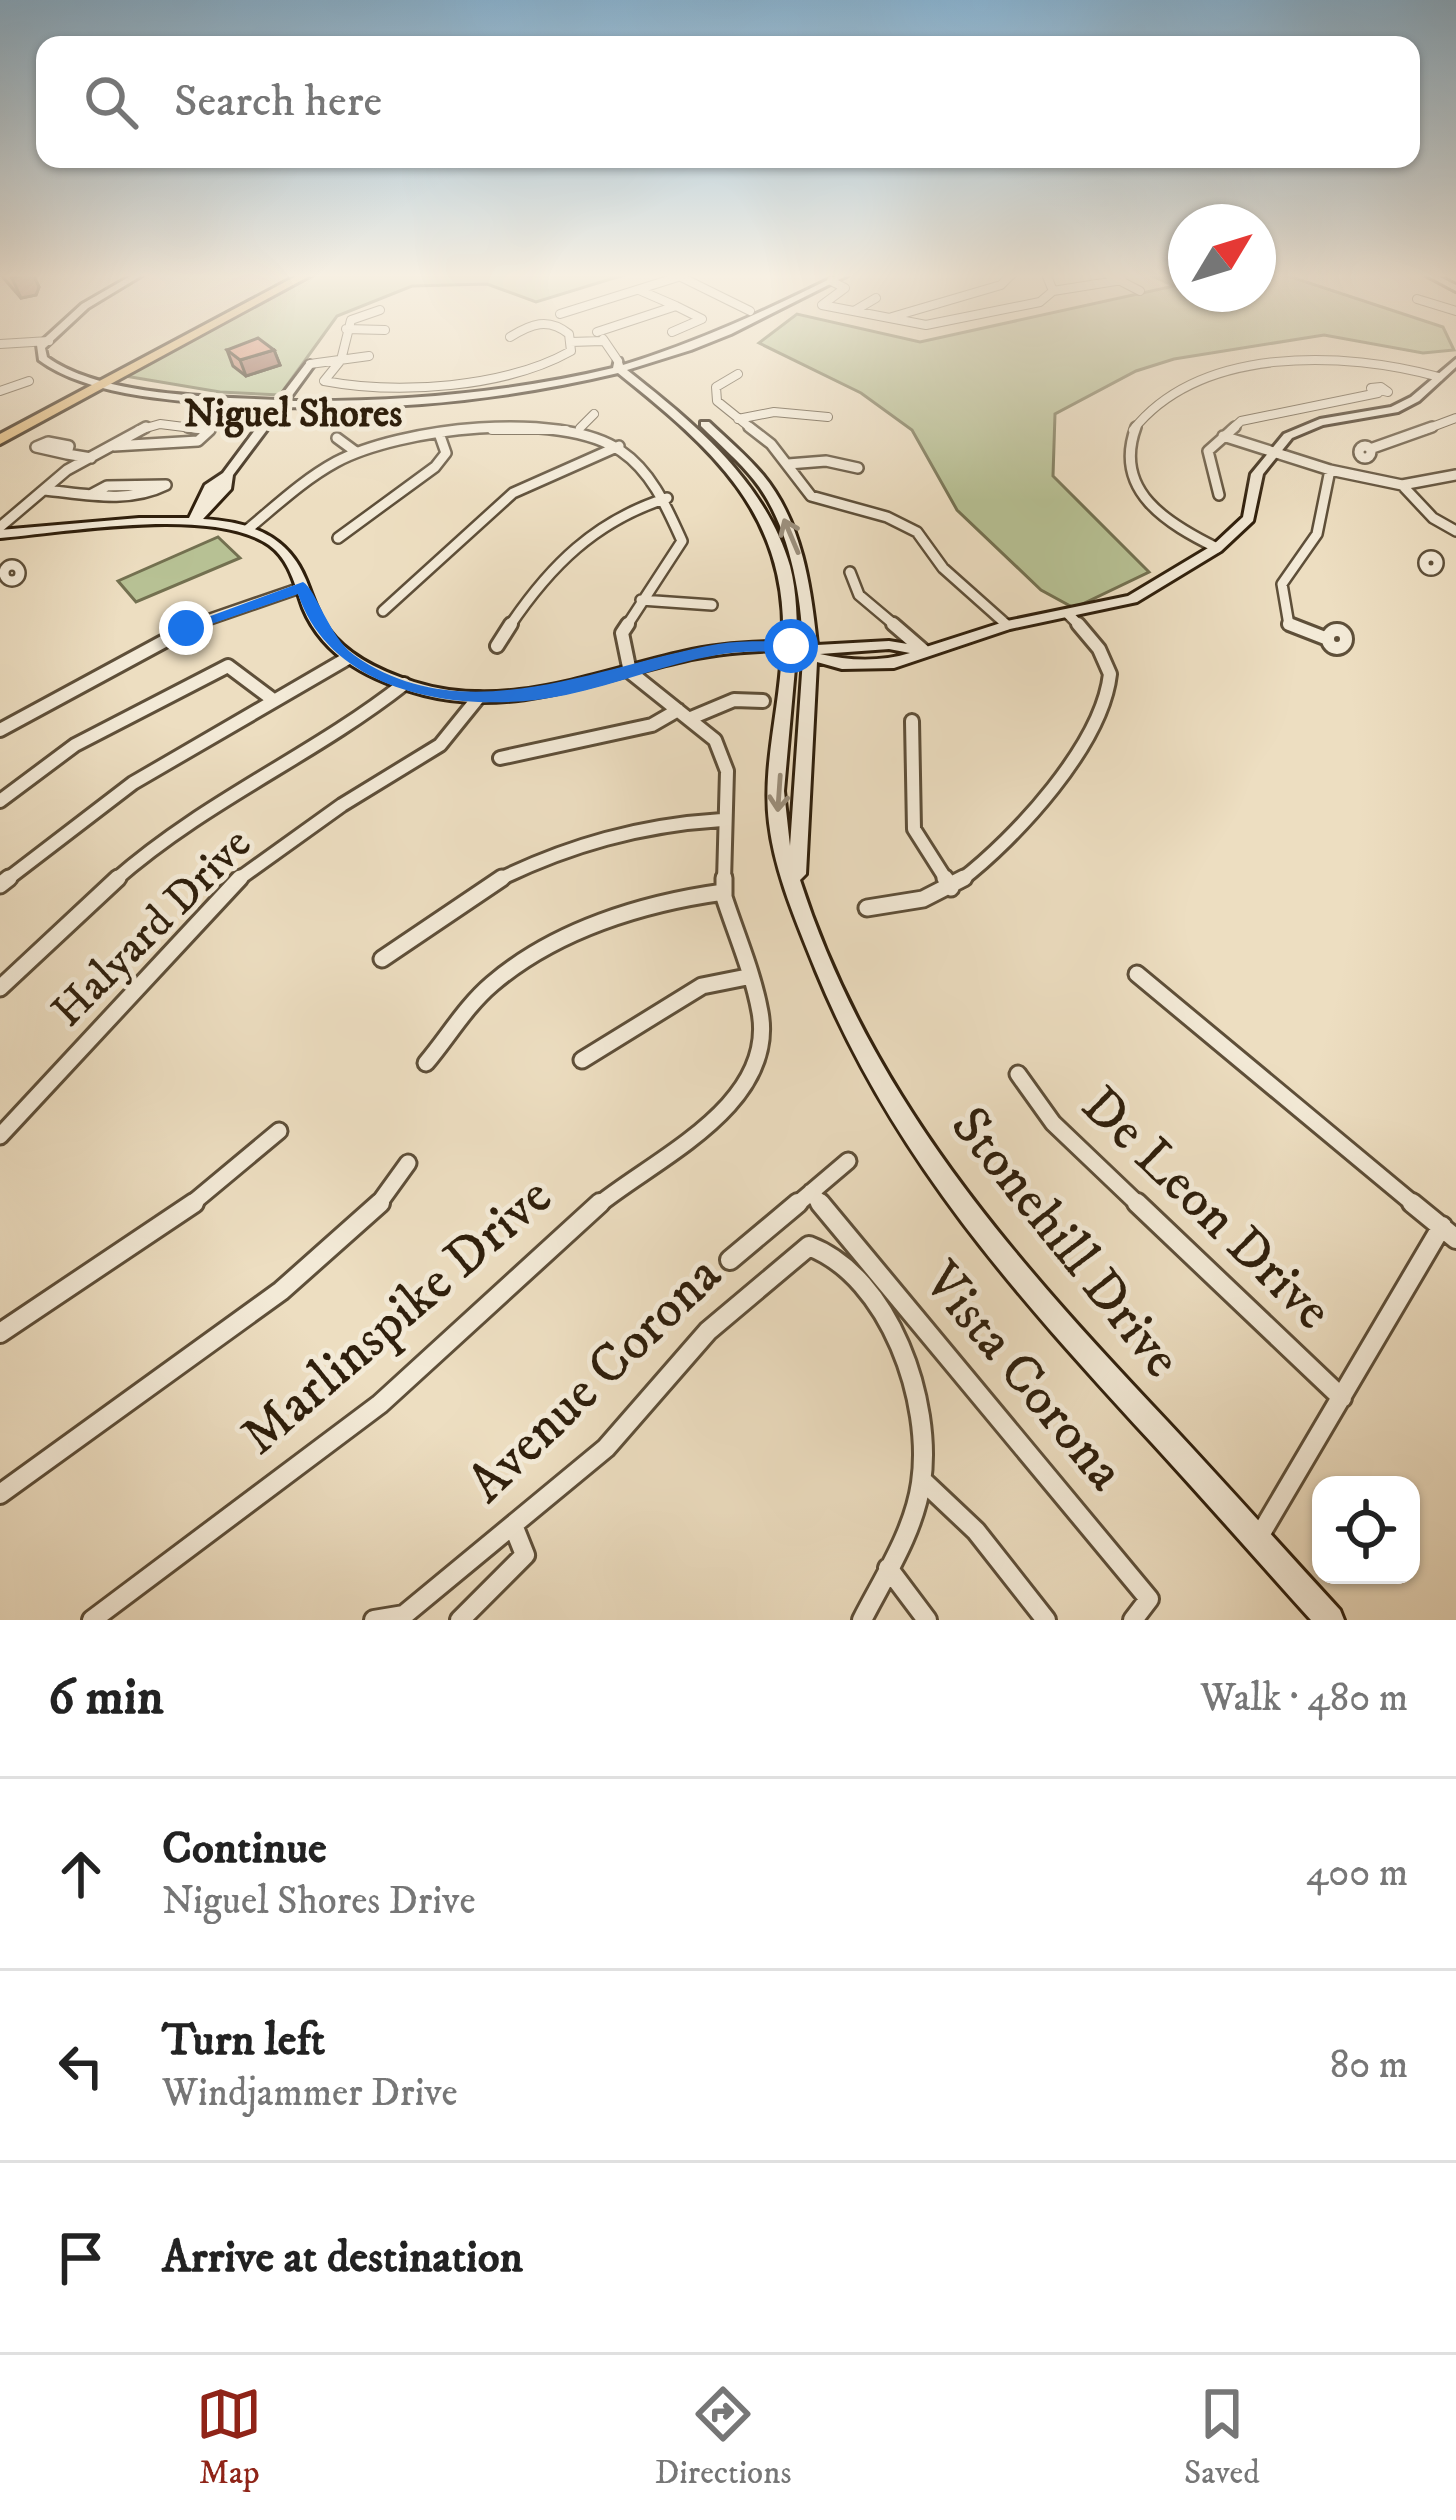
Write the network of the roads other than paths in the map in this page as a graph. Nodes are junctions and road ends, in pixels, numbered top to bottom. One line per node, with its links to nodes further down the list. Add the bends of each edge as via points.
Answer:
1 (41, 350): 15 (main road, via 51,366)
2 (160, 350): 15 (highway)
3 (343, 350): 9 (street)
4 (567, 350): 9 (street, via 538,367 384,385 324,381)
5 (610, 350): 12 (street, Stonehill Drive)
6 (663, 350): 12 (main road)
7 (675, 350): 12 (main road)
8 (369, 356): 9 (street)
9 (341, 360): 11 (street)
10 (1456, 362): 14 (main road)
11 (310, 364): 19 (main road)
12 (622, 365): 19 (main road, via 442,393); 71 (main road, Stonehill Drive, via 709,440 762,509 783,561); 73 (main road, Stonehill Drive, one-way to 12, via 798,551 780,511 725,441)
13 (738, 374): 23 (street, via 716,393)
14 (1439, 377): 37 (main road, via 1394,410 1320,422); 59 (street, via 1336,358 1187,386 1158,399 1126,437 1138,498)
15 (107, 378): 19 (main road, via 158,393); 27 (highway); 31 (highway)
16 (29, 381): 17 (street)
17 (0, 392)
18 (1378, 393): 29 (street, via 1259,416)
19 (285, 401): 52 (main road)
20 (594, 414): 26 (street)
21 (828, 417): 23 (street, via 774,412)
22 (1456, 418): 36 (street)
23 (738, 419): 41 (street)
24 (535, 423): 26 (street); 28 (street); 32 (street, via 524,416 402,434)
25 (176, 426): 33 (street); 33 (street, via 210,430 201,441); 34 (street, via 148,425)
26 (580, 428): 35 (street)
27 (0, 430)
28 (440, 436): 32 (street); 56 (street, via 446,453 435,467)
29 (1223, 436): 37 (street); 48 (street, via 1208,451)
30 (337, 438): 38 (street)
31 (0, 440)
32 (401, 442): 38 (street)
33 (159, 443): 34 (street)
34 (114, 446): 40 (street)
35 (620, 446): 49 (street); 66 (street, via 513,493)
36 (1370, 449)
37 (1272, 451): 43 (street); 59 (main road, via 1257,474 1249,518)
38 (356, 452): 53 (street)
39 (67, 454): 40 (street)
40 (92, 458): 46 (street)
41 (788, 464): 42 (street, via 826,460); 68 (street, via 811,496 917,532 943,568)
42 (858, 468)
43 (1330, 470): 45 (street); 69 (street, via 1319,487 1316,538 1282,578 1277,601 1289,625)
44 (1456, 475): 45 (street)
45 (1402, 485): 55 (street)
46 (44, 490): 47 (street); 51 (street)
47 (92, 494): 47 (street, via 157,491 166,485 107,487)
48 (1219, 495)
49 (667, 498): 57 (street); 70 (street, via 580,539 536,585)
50 (0, 501): 51 (street)
51 (16, 505): 54 (street)
52 (193, 523): 53 (main road); 54 (main road)
53 (248, 529): 63 (main road, via 288,554)
54 (0, 530)
55 (1456, 531)
56 (338, 538)
57 (682, 541): 58 (street); 64 (street)
58 (702, 541)
59 (1216, 548): 67 (main road, via 1144,594)
60 (1456, 553): 61 (street)
61 (1440, 562)
62 (850, 572): 72 (street, via 859,596)
63 (303, 587): 74 (main road, via 315,622); 83 (street, via 186,628)
64 (640, 599): 65 (street); 75 (street, via 622,633)
65 (712, 604)
66 (383, 611)
67 (1068, 614): 68 (main road); 89 (street, via 1099,647 1110,676 1101,719 982,867)
68 (1007, 625): 72 (main road)
69 (1325, 638)
70 (497, 646)
71 (791, 650): 73 (main road); 75 (main road, via 720,649); 87 (main road, Stonehill Drive, one-way to 87, via 777,824)
72 (923, 650): 73 (main road, via 895,664 842,664)
73 (811, 653): 87 (main road, Stonehill Drive)
74 (348, 658): 76 (main road); 78 (street)
75 (630, 672): 77 (main road, via 562,690); 80 (street)
76 (404, 684): 77 (main road); 95 (street, via 174,832)
77 (478, 698): 100 (street, Halyard Drive, via 440,745 236,881)
78 (272, 699): 85 (street, via 228,666 76,745); 88 (street, via 133,783)
79 (763, 701): 81 (street, via 734,700)
80 (678, 710): 81 (street); 84 (street, via 652,725)
81 (691, 718): 86 (street, via 715,740 727,771)
82 (912, 721): 89 (street, via 914,829)
83 (0, 730)
84 (500, 758)
85 (0, 801)
86 (722, 820): 90 (street); 92 (street, via 621,831 492,881 436,912)
87 (796, 882): 112 (main road, Stonehill Drive, via 837,998 960,1208)
88 (0, 885)
89 (951, 888): 91 (street)
90 (724, 892): 94 (street); 97 (street, via 625,915 525,961 490,985)
91 (867, 908)
92 (382, 959)
93 (1137, 974): 104 (street)
94 (747, 977): 96 (street, via 702,986); 114 (street, Marlinspike Drive, via 761,1016 753,1075 689,1142 555,1239 380,1404)
95 (0, 988)
96 (582, 1060)
97 (426, 1063)
98 (1018, 1074): 108 (street, De Leon Drive, via 1053,1123)
99 (279, 1131): 107 (street, via 202,1197)
100 (0, 1136)
101 (848, 1161): 103 (street)
102 (408, 1163): 110 (street, via 376,1209 281,1291)
103 (811, 1192): 105 (street); 106 (street, Vista Corona)
104 (1449, 1233): 108 (street)
105 (730, 1260)
106 (859, 1266): 109 (street, via 912,1378); 111 (street, Avenue Corona, via 809,1246 779,1265 708,1330 606,1448); 120 (street, Vista Corona, via 1149,1599)
107 (0, 1333)
108 (1342, 1398): 112 (street)
109 (922, 1480): 113 (street); 119 (street, via 976,1531)
110 (0, 1494)
111 (512, 1525): 115 (street, Avenue Corona, via 404,1615); 116 (street, via 525,1555)
112 (1257, 1540): 121 (main road, Stonehill Drive)
113 (888, 1568): 117 (street); 118 (street)
114 (92, 1620)
115 (374, 1620)
116 (460, 1620)
117 (862, 1620)
118 (927, 1620)
119 (1046, 1620)
120 (1132, 1620)
121 (1330, 1620)

